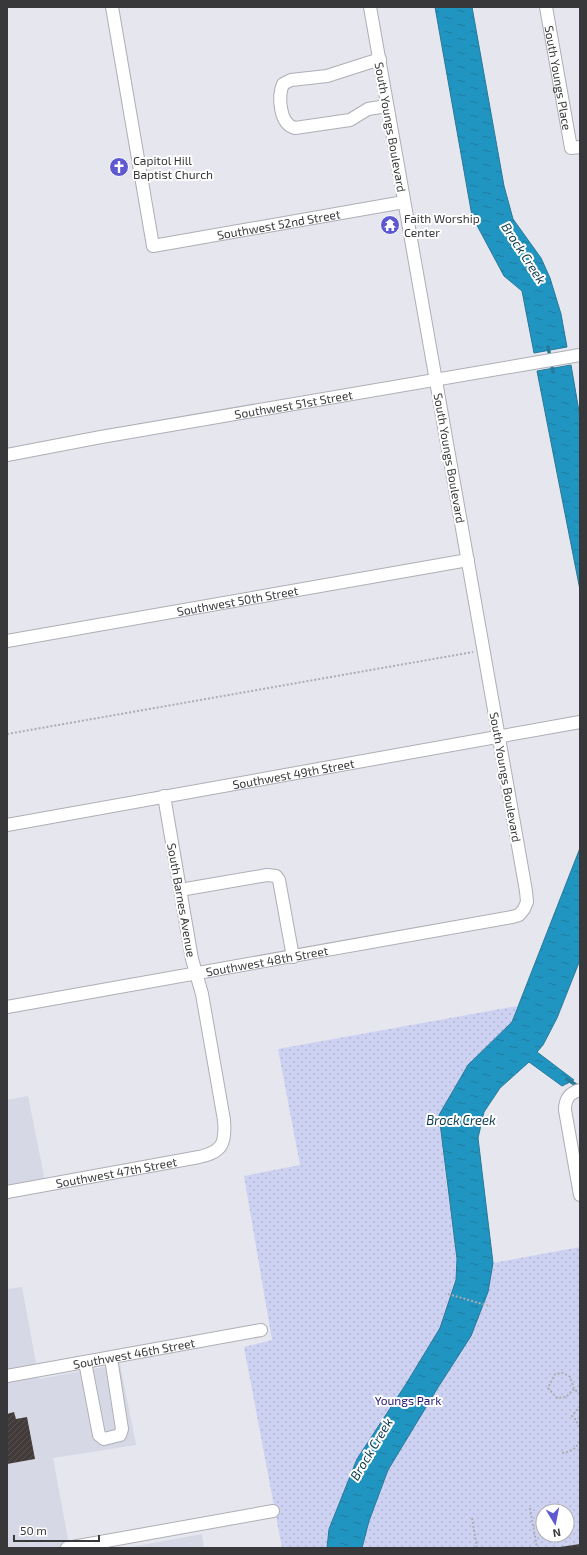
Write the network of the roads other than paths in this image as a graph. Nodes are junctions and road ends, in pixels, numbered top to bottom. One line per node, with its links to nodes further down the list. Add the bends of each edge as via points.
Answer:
1 (112, 7): 7 (street, Southwest 52nd Street, via 153,246)
2 (370, 7): 4 (street, South Youngs Boulevard)
3 (546, 7): 6 (street, South Youngs Place)
4 (380, 59): 5 (street, South Youngs Boulevard); 5 (street, via 327,76 287,82 280,91 280,103 284,118 291,127 296,128 350,120 368,109)
5 (387, 106): 7 (street, South Youngs Boulevard)
6 (575, 148)
7 (404, 202): 9 (street, South Youngs Boulevard)
8 (574, 356): 9 (street, Southwest 51st Street)
9 (436, 380): 10 (street, Southwest 51st Street); 11 (street, South Youngs Boulevard)
10 (7, 455)
11 (468, 560): 12 (street, Southwest 50th Street); 14 (street, South Youngs Boulevard)
12 (7, 641)
13 (580, 722): 14 (street, Southwest 49th Street)
14 (500, 736): 15 (street, Southwest 49th Street); 18 (street, South Youngs Boulevard, via 526,891 527,902)
15 (164, 796): 16 (street, Southwest 49th Street); 17 (street, South Barnes Avenue)
16 (7, 825)
17 (180, 890): 19 (street, via 267,875 276,876 279,880); 20 (street, South Barnes Avenue)
18 (524, 910): 19 (street, Southwest 48th Street, via 512,918)
19 (293, 957): 20 (street, Southwest 48th Street)
20 (196, 974): 21 (street, Southwest 48th Street); 23 (street, South Barnes Avenue, via 202,994 224,1120)
21 (7, 1007)
22 (580, 1090): 25 (street, via 573,1092 565,1102)
23 (222, 1144): 24 (street, Southwest 47th Street, via 210,1155)
24 (7, 1192)
25 (580, 1195)
26 (261, 1330): 27 (street, Southwest 46th Street)
27 (111, 1358): 28 (street, Southwest 46th Street); 28 (street, via 122,1429 120,1435 104,1439 98,1435)
28 (85, 1362): 29 (street, Southwest 46th Street)
29 (7, 1376)
30 (273, 1511): 31 (street)
31 (111, 1544): 32 (street)
32 (67, 1548)

